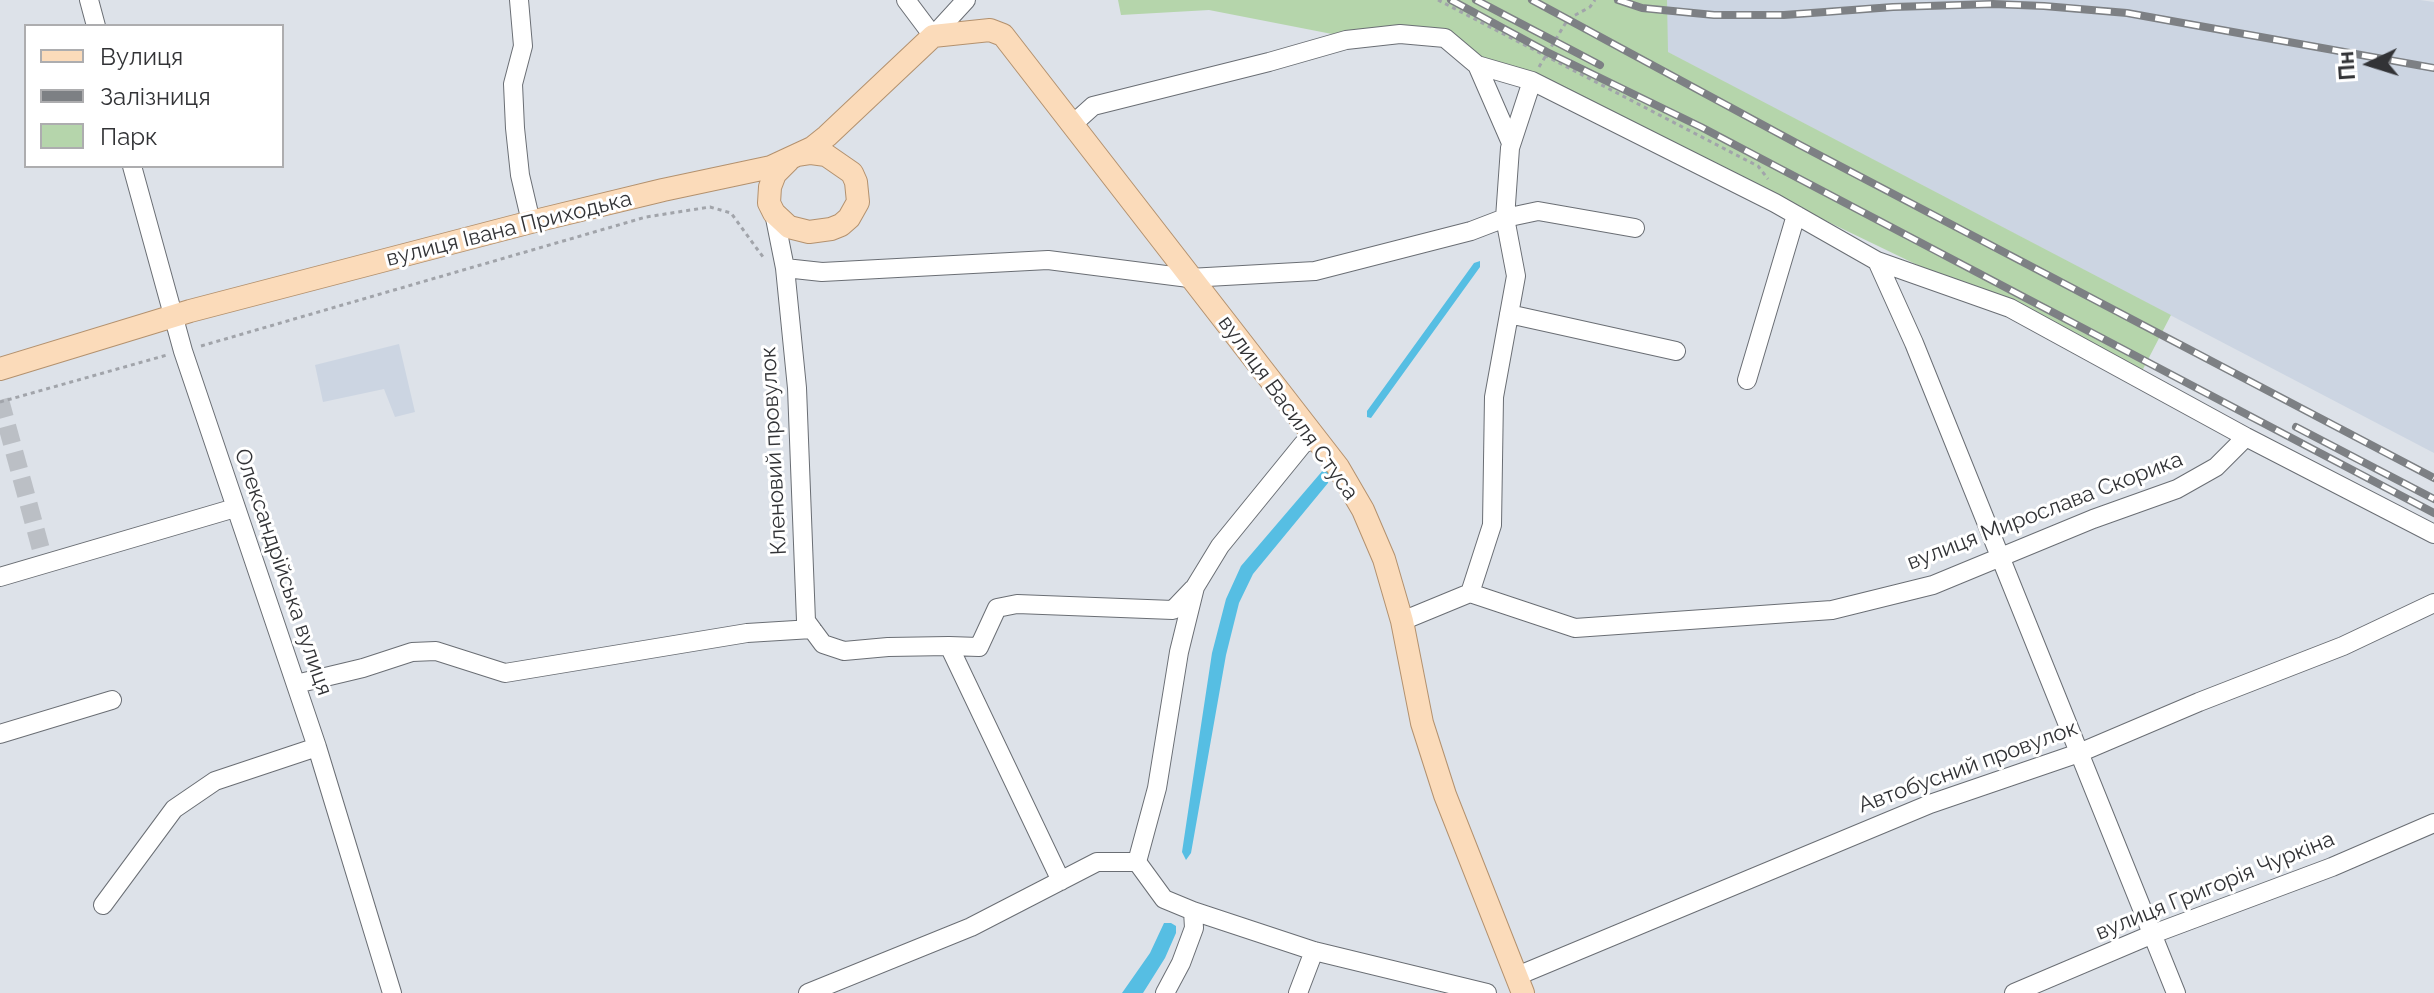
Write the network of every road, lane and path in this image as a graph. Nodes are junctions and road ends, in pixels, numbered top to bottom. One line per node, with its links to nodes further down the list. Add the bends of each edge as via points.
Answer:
1 (89, 0): 7 (street)
2 (519, 0): 23 (street, via 523,46 513,84 515,128)
3 (906, 0): 8 (street)
4 (966, 0): 8 (street, вулиця Івана Приходька)
5 (1438, 0): 9 (path)
6 (1595, 0): 9 (path, via 1568,19)
7 (95, 24)
8 (933, 36): 12 (main road, вулиця Івана Приходька); 13 (main road, вулиця Василя Стуса, via 981,30 1003,35)
9 (1545, 56): 11 (path); 18 (path, via 1758,166)
10 (1477, 65): 11 (street); 13 (street, via 1445,38 1400,34 1346,40 1093,106); 14 (street)
11 (1532, 81): 14 (street); 21 (street)
12 (845, 121): 15 (main road, вулиця Івана Приходька); 16 (main road, via 839,141)
13 (1073, 124): 27 (main road, вулиця Василя Стуса)
14 (1511, 143): 22 (street)
15 (793, 157): 16 (main road, via 819,153); 19 (main road, вулиця Івана Приходька); 20 (main road, via 772,181)
16 (844, 166): 20 (main road, via 856,182 858,202 841,225 809,232 789,227)
17 (133, 168): 29 (street, Олександрійська вулиця)
18 (1768, 179)
19 (712, 180): 20 (main road, via 749,188); 23 (main road, вулиця Івана Приходька)
20 (771, 208): 26 (street, Кленовий провулок)
21 (1796, 215): 25 (street); 33 (street)
22 (1505, 218): 24 (street, via 1538,211); 27 (street, via 1315,271); 28 (street, via 1516,276)
23 (531, 222): 29 (main road, вулиця Івана Приходька)
24 (1635, 228)
25 (1877, 261): 35 (street, via 2010,308); 39 (street)
26 (777, 268): 27 (street, via 822,272 1048,260); 30 (path, via 731,213 710,207 646,217); 45 (street, Кленовий провулок, via 797,388 806,621)
27 (1189, 278): 36 (main road, вулиця Василя Стуса)
28 (1509, 314): 31 (street); 42 (street, via 1494,397 1492,525)
29 (173, 316): 30 (street, Олександрійська вулиця); 32 (main road, вулиця Івана Приходька)
30 (183, 351): 34 (path); 37 (street, Олександрійська вулиця)
31 (1676, 351)
32 (0, 369)
33 (1747, 380)
34 (0, 402)
35 (2246, 437): 38 (street); 39 (street, вулиця Мирослава Скорика, via 2216,467 2177,489)
36 (1316, 438): 41 (street, via 1303,444 1220,546); 44 (main road, вулиця Василя Стуса, via 1363,510)
37 (235, 508): 40 (street); 47 (street, Олександрійська вулиця)
38 (2434, 534)
39 (1999, 557): 42 (street, вулиця Мирослава Скорика, via 1933,585 1832,610 1575,628); 51 (street)
40 (0, 577)
41 (1195, 587): 46 (street, via 1173,610 1017,604 997,608 979,647); 53 (street, via 1157,788)
42 (1470, 593): 44 (street)
43 (2434, 603): 51 (street, Автобусний провулок, via 2343,646)
44 (1402, 621): 59 (main road, вулиця Василя Стуса, via 1422,723 1445,795)
45 (812, 629): 46 (street, via 823,644 844,651); 47 (street, via 747,633 505,673 436,651 412,652)
46 (949, 646): 54 (street)
47 (296, 684): 50 (street, Олександрійська вулиця)
48 (112, 700): 49 (street)
49 (0, 734)
50 (317, 747): 55 (street, via 215,781 174,809); 60 (street, Олександрійська вулиця)
51 (2079, 753): 57 (street); 59 (street, Автобусний провулок, via 1930,804)
52 (2434, 823): 57 (street, вулиця Григорія Чуркіна)
53 (1137, 862): 54 (street, via 1097,862); 56 (street, via 1164,899)
54 (1061, 881): 61 (street, via 971,927)
55 (103, 905)
56 (1193, 911): 58 (street); 62 (street, via 1194,928)
57 (2153, 934): 65 (street, вулиця Григорія Чуркіна); 66 (street)
58 (1314, 951): 63 (street); 64 (street)
59 (1520, 984)
60 (392, 993)
61 (808, 993)
62 (1165, 993)
63 (1298, 993)
64 (1487, 993)
65 (2014, 993)
66 (2176, 993)

